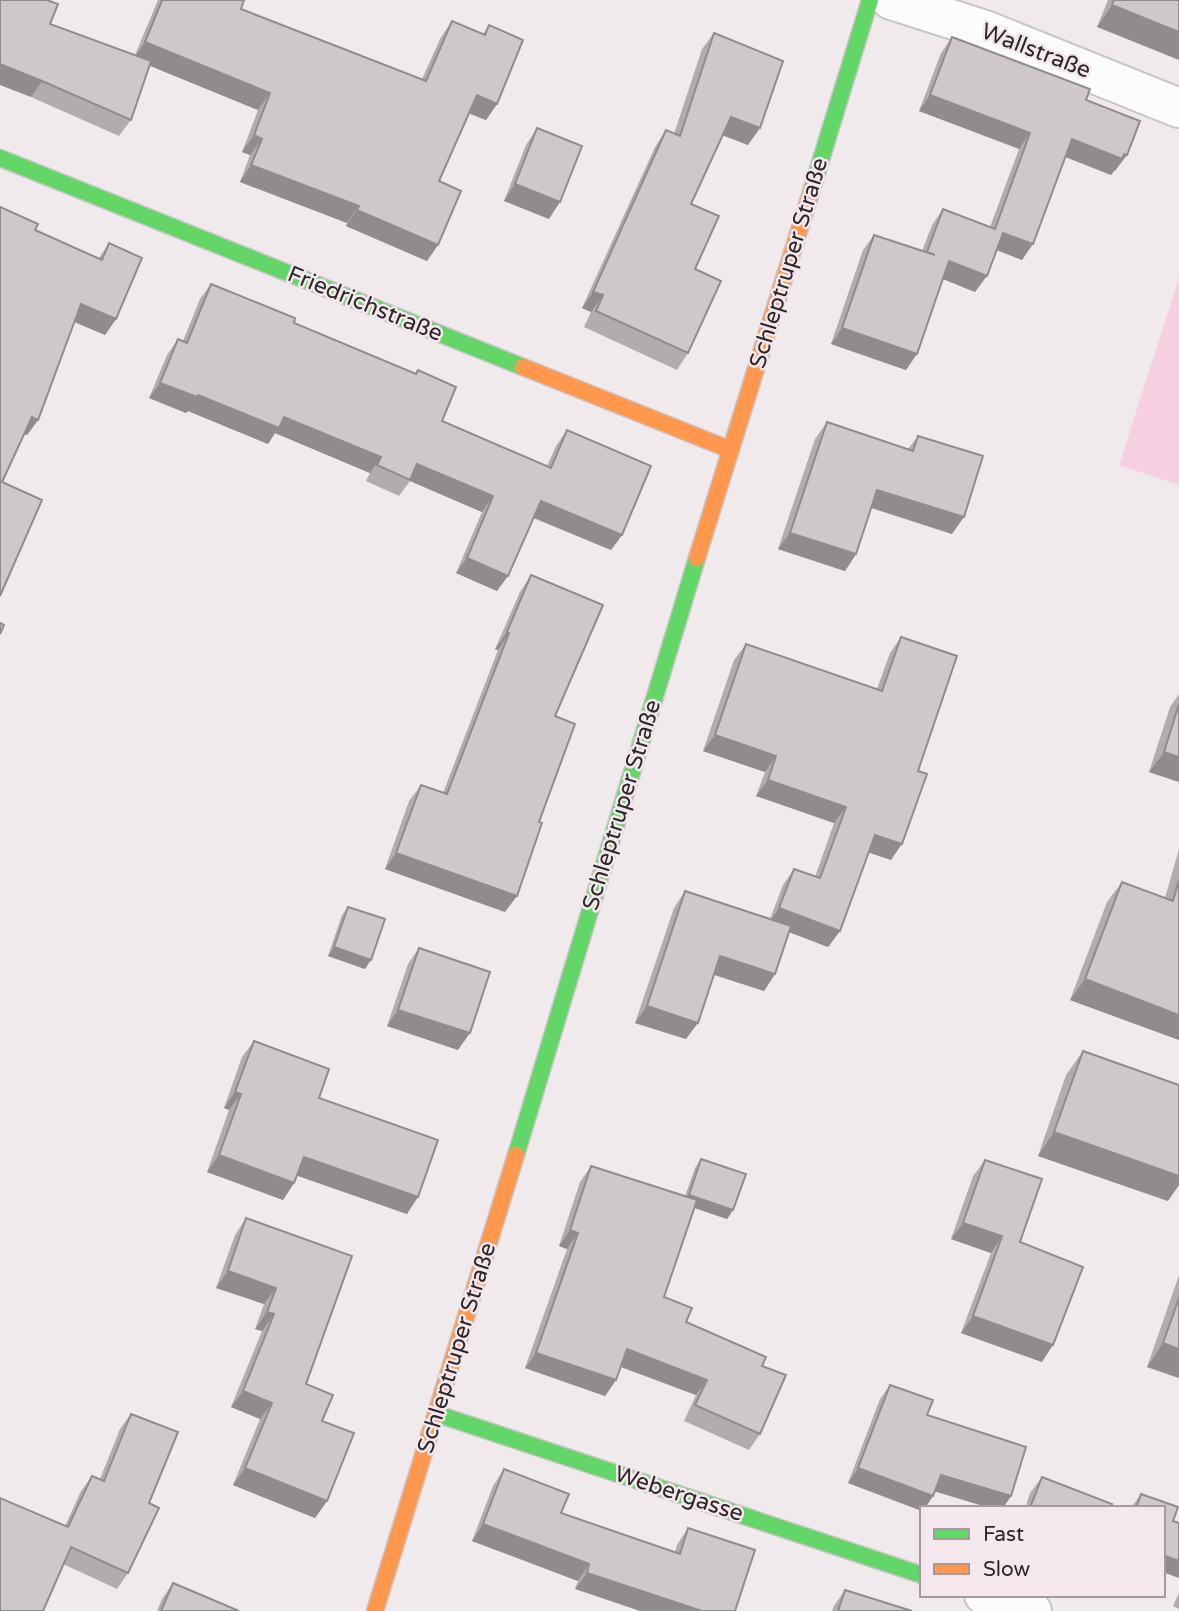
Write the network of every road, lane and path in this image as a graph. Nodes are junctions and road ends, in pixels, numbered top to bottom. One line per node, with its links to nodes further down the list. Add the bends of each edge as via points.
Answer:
1 (870, 0): 5 (street, Schleptruper Straße)
2 (891, 0): 3 (street, Wallstraße, via 985,30)
3 (1179, 108)
4 (0, 158): 5 (street, Friedrichstraße)
5 (731, 450): 6 (street, Schleptruper Straße)
6 (437, 1414): 7 (street, Webergasse); 9 (street, Schleptruper Straße)
7 (920, 1574)
8 (990, 1597): 10 (street)
9 (375, 1611)
10 (1032, 1611)

